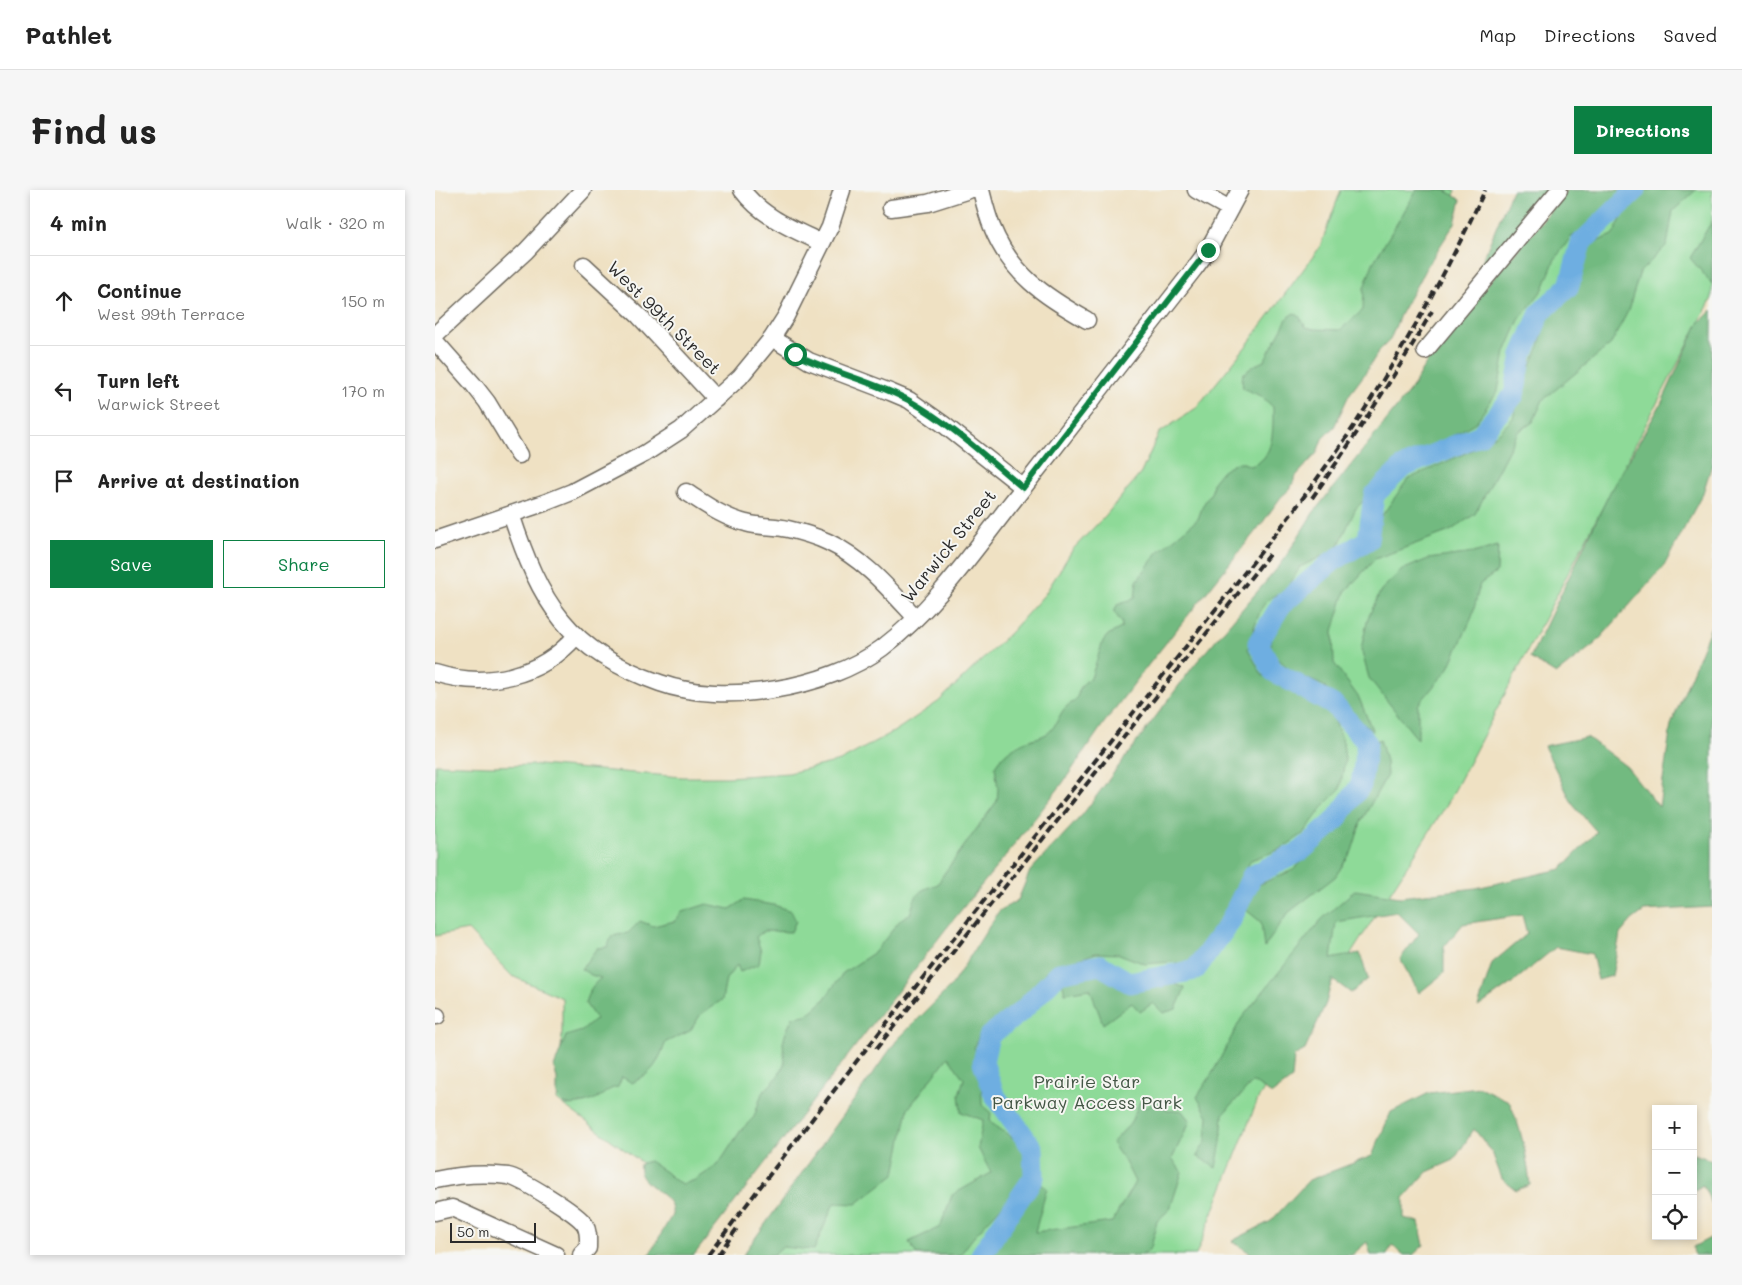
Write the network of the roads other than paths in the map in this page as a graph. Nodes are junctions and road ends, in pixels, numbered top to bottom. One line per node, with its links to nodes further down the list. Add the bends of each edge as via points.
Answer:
1 (583, 190): 14 (street, via 526,251)
2 (742, 190): 11 (street, via 764,213)
3 (842, 190): 11 (street)
4 (969, 190): 9 (street)
5 (981, 190): 13 (street, via 991,225 1009,260 1023,277 1057,304)
6 (1196, 190): 10 (street)
7 (1240, 190): 10 (street, Warwick Street)
8 (1559, 190): 17 (street)
9 (891, 208)
10 (1230, 209): 20 (street, Warwick Street, via 1194,269)
11 (822, 243): 15 (street)
12 (584, 265): 18 (street, West 99th Street, via 639,316)
13 (1087, 320)
14 (435, 335)
15 (772, 338): 18 (street, via 740,378); 20 (street, via 809,361 909,400)
16 (435, 341): 19 (street, via 487,402)
17 (1425, 351)
18 (716, 398): 22 (street, via 681,430 644,454 573,492)
19 (519, 455)
20 (1023, 488): 24 (street, Warwick Street, via 935,600)
21 (686, 492): 24 (street, via 732,519 806,534 845,551 878,577)
22 (511, 514): 23 (street); 25 (street, Warwick Street, via 535,576 559,617)
23 (435, 540)
24 (917, 618): 25 (street, Warwick Street, via 881,649 838,672 787,688 740,692 718,693 667,686 621,667)
25 (576, 636): 26 (street, via 551,660 510,676 468,680)
26 (435, 673)
27 (435, 1180): 30 (street, via 510,1177 567,1208 584,1224 589,1236 588,1248)
28 (435, 1212): 29 (street, via 452,1208)
29 (556, 1255)
30 (581, 1255)

